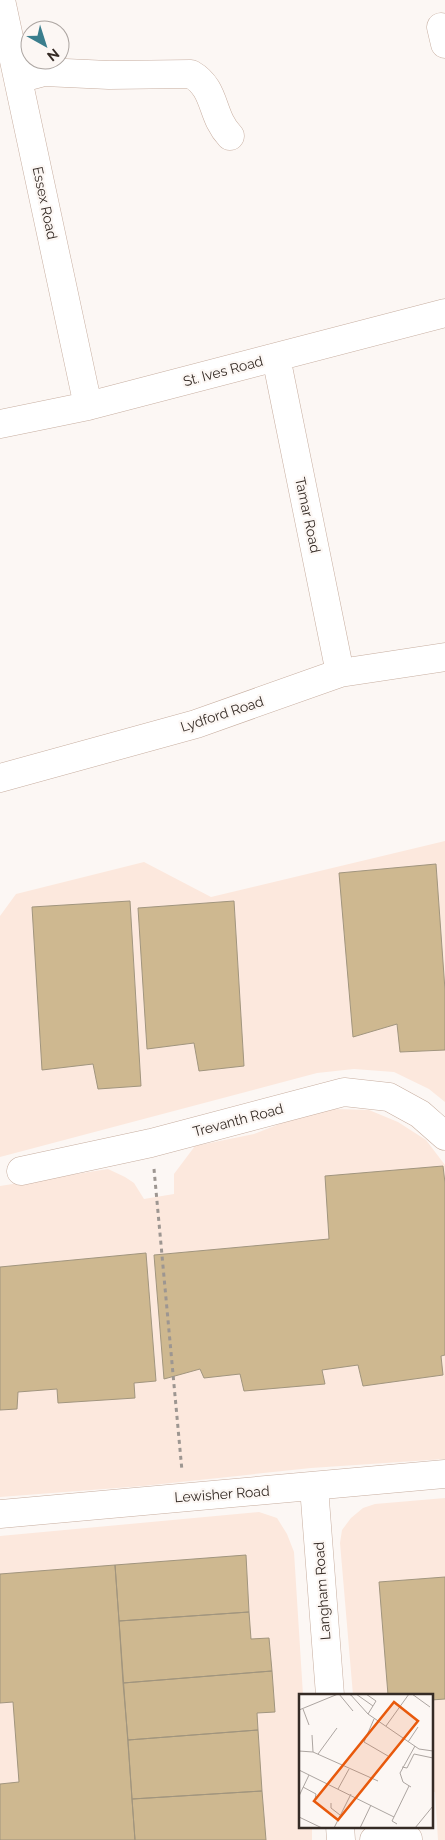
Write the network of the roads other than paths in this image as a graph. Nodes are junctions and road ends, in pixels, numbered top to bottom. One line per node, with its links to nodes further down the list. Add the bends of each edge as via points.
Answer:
1 (1, 0): 2 (street, Essex Road)
2 (18, 79): 3 (street, via 44,72 192,74 208,89 217,118); 6 (street, Essex Road)
3 (230, 136)
4 (445, 313): 5 (street, St. Ives Road)
5 (276, 357): 6 (street, St. Ives Road); 9 (street, Tamar Road)
6 (88, 406): 7 (street, St. Ives Road)
7 (0, 424)
8 (445, 657): 9 (street, Lydford Road)
9 (340, 673): 10 (street, Lydford Road, via 196,724)
10 (0, 778)
11 (445, 1136): 12 (street, Trevanth Road, via 420,1114 389,1096 344,1092 152,1143)
12 (21, 1171)
13 (445, 1474): 14 (street, Lewisher Road)
14 (314, 1487): 15 (street, Lewisher Road); 16 (street, Langham Road)
15 (0, 1514)
16 (330, 1694)
17 (408, 1838): 18 (street)
18 (374, 1840)

